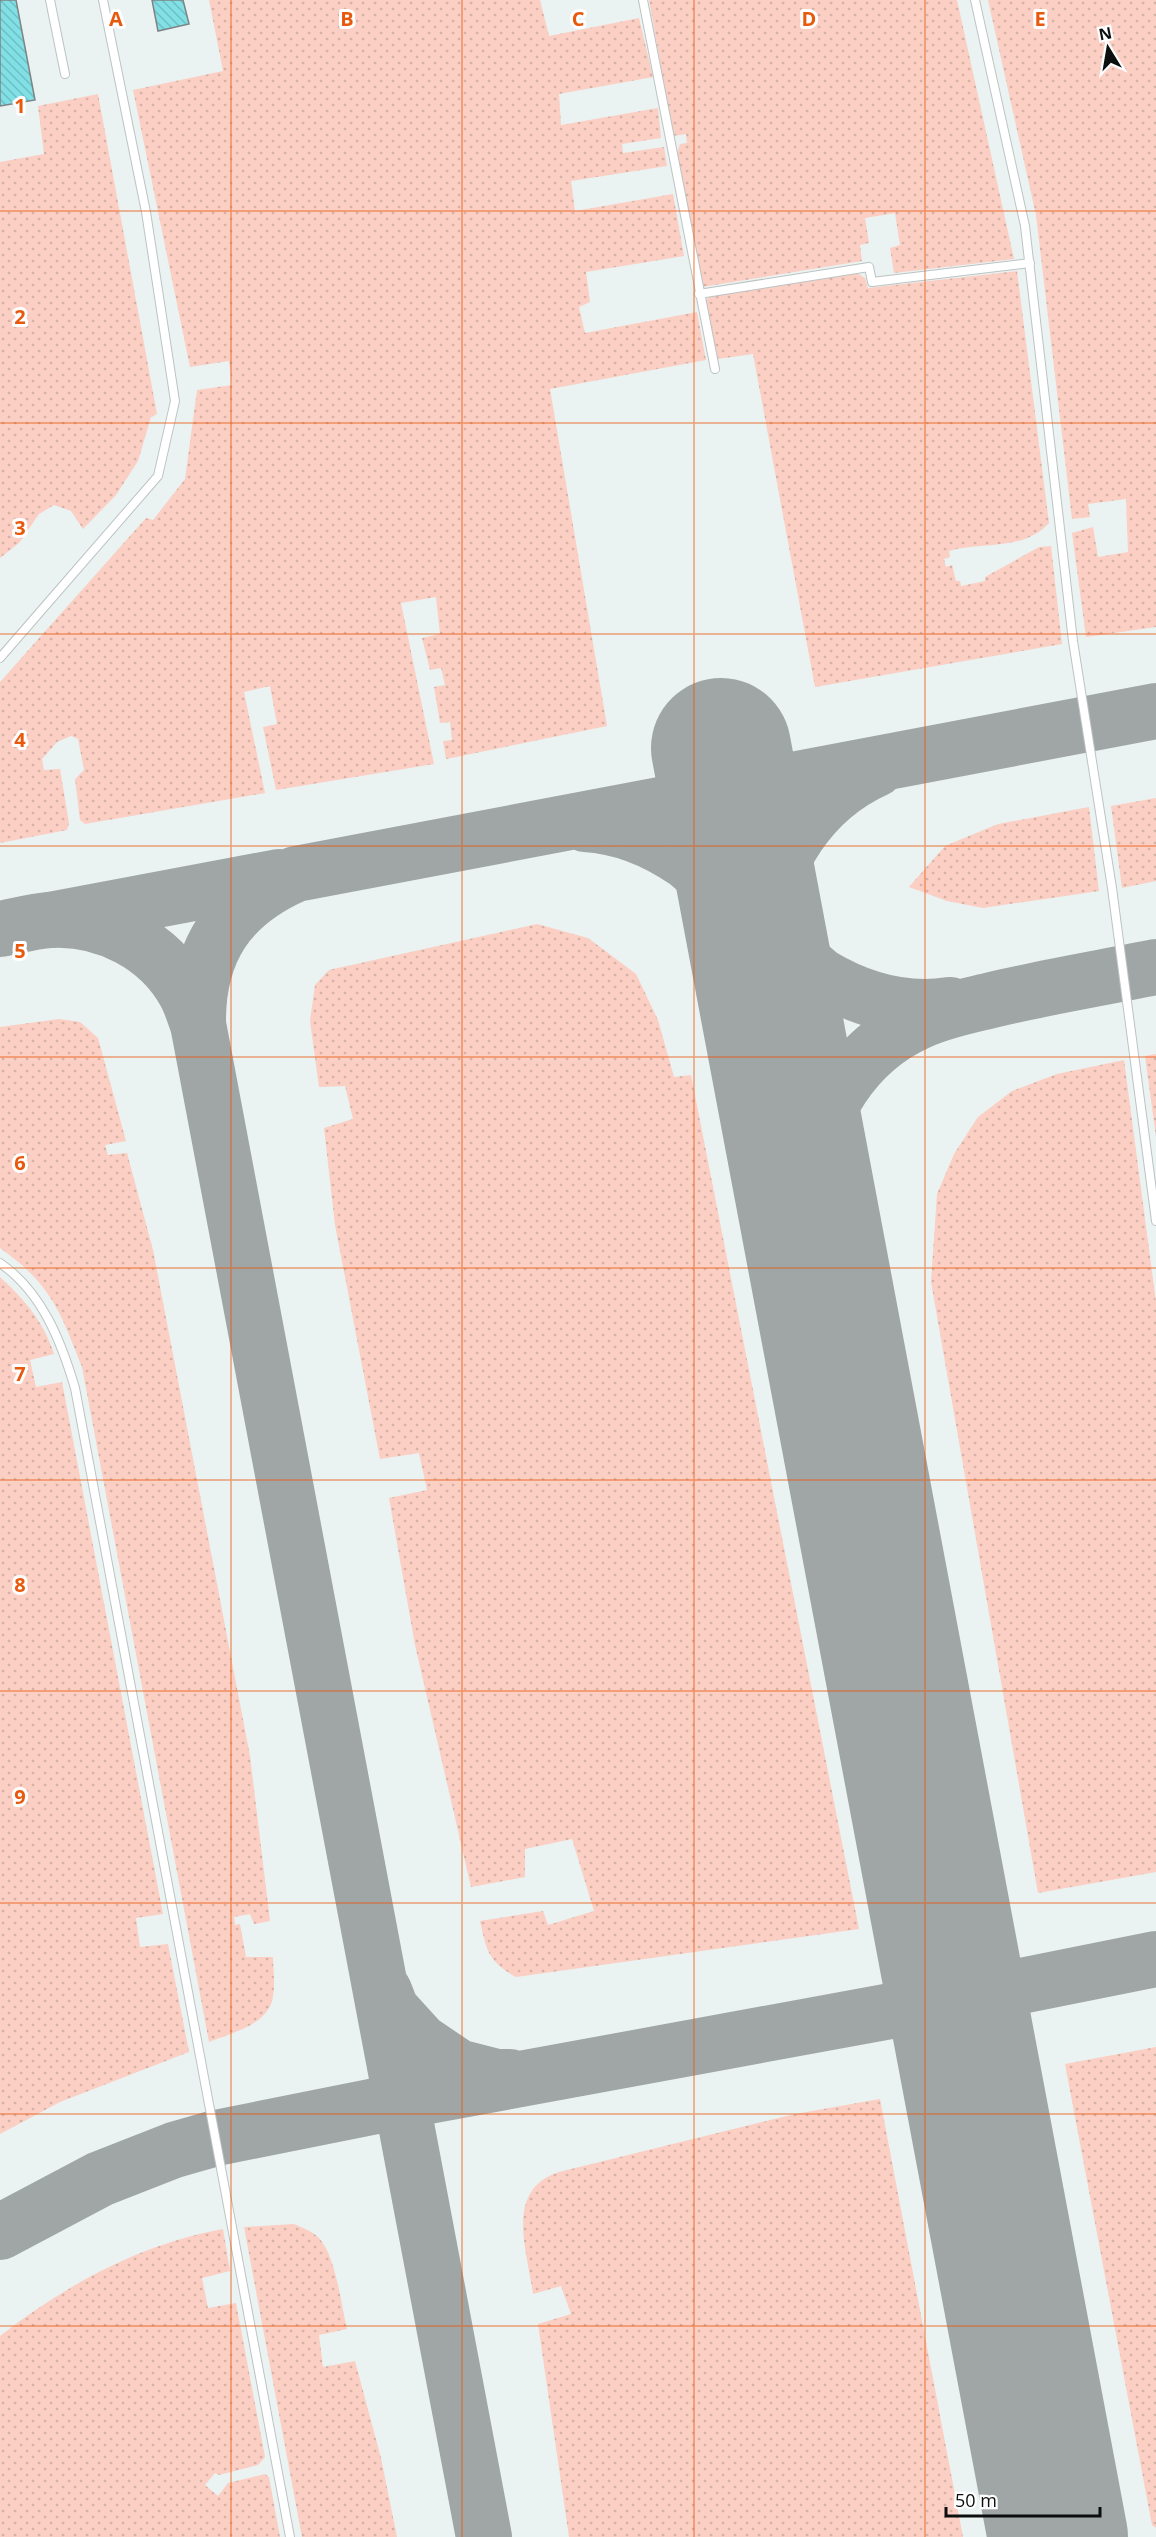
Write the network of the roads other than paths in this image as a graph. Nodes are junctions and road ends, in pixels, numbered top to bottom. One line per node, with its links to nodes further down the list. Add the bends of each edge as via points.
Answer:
1 (50, 0): 5 (lane)
2 (103, 0): 9 (lane, via 146,212 176,401 159,476)
3 (643, 0): 7 (lane)
4 (975, 0): 6 (lane)
5 (65, 74)
6 (1030, 263): 7 (lane, via 872,282 869,267); 10 (lane, via 1073,641 1112,888)
7 (699, 294): 8 (lane)
8 (715, 369)
9 (0, 658)
10 (1156, 1221)
11 (0, 1263): 12 (lane, via 18,1276 49,1318 75,1388)
12 (290, 2537)

